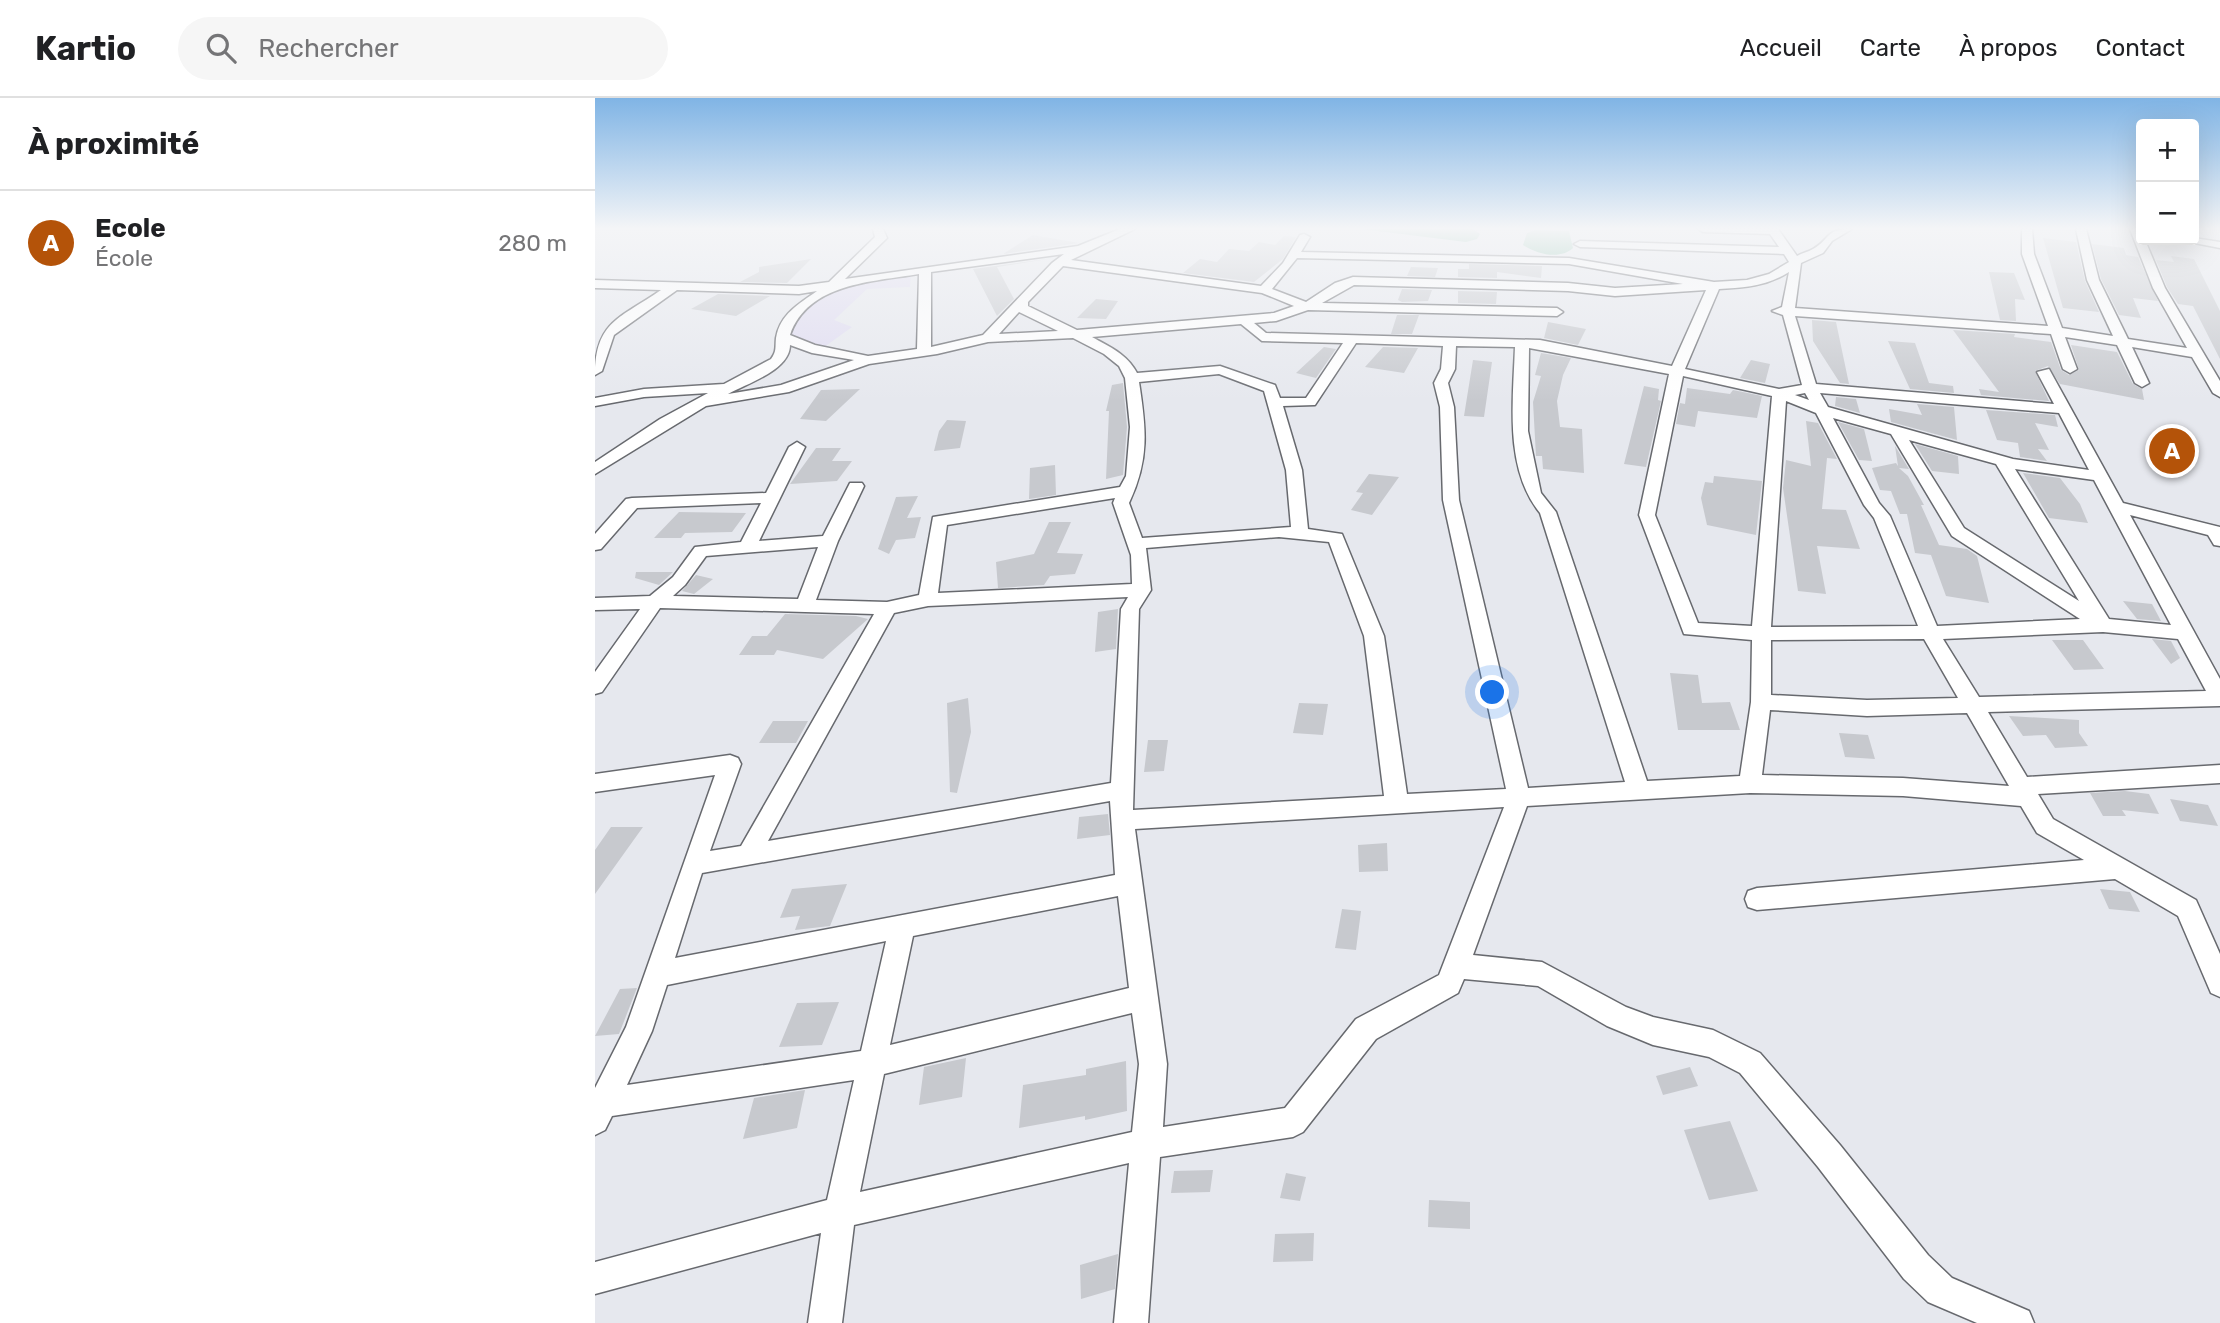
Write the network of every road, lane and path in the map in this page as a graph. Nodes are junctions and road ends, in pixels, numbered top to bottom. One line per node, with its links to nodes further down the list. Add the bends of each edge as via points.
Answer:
1 (651, 286): 16 (street)
2 (824, 286): 16 (street, via 783,292)
3 (830, 286): 26 (street, via 790,317)
4 (925, 286): 31 (street)
5 (1037, 286): 19 (street)
6 (1235, 286): 18 (street)
7 (1266, 286): 18 (street)
8 (1339, 286): 20 (street)
9 (1538, 286): 17 (street)
10 (1711, 286): 17 (street, via 1615,292)
11 (1714, 286): 36 (street)
12 (1790, 286): 21 (street)
13 (2040, 286): 24 (street)
14 (2096, 286): 30 (street)
15 (2158, 286): 32 (street)
16 (673, 287): 35 (street, via 608,333)
17 (1568, 287): 23 (street)
18 (1263, 290): 20 (street)
19 (1022, 301): 25 (street, via 1026,313); 27 (street)
20 (1305, 306): 22 (street, via 1276,317); 23 (street)
21 (1783, 312): 24 (street); 41 (street)
22 (1245, 321): 25 (street); 28 (street, via 1262,337)
23 (1543, 331): 29 (street); 36 (street); 82 (street, via 1520,431 1533,494 1548,512)
24 (2057, 331): 30 (street); 34 (street)
25 (1076, 335): 27 (street); 38 (street, via 1109,351 1125,364)
26 (783, 337): 33 (street, via 811,349); 40 (street, via 783,353 776,362)
27 (988, 338): 31 (street)
28 (1352, 339): 29 (street); 46 (street, via 1310,402)
29 (1450, 341): 84 (street, via 1448,369 1441,383 1447,407 1451,500)
30 (2123, 342): 32 (street); 39 (street)
31 (924, 352): 33 (street)
32 (2197, 354): 43 (street)
33 (883, 358): 45 (street, via 846,365 784,389)
34 (2070, 369)
35 (595, 371)
36 (1677, 371): 42 (street); 73 (street, via 1647,515 1692,629)
37 (2044, 372): 47 (street)
38 (1132, 378): 46 (street, via 1220,370 1270,388); 55 (street, via 1138,427 1134,477)
39 (2142, 383)
40 (730, 387): 44 (street, via 644,393); 45 (street)
41 (1810, 388): 42 (street); 47 (street); 48 (street)
42 (1779, 393): 48 (street); 73 (street)
43 (2220, 393)
44 (595, 402)
45 (703, 402): 52 (street)
46 (1274, 402): 58 (street, via 1294,470)
47 (2064, 409): 53 (street)
48 (1821, 410): 49 (street); 71 (street, via 1882,516)
49 (1897, 432): 51 (street); 70 (street, via 1958,532)
50 (797, 447): 56 (street)
51 (2002, 461): 53 (street); 70 (street)
52 (595, 469)
53 (2101, 476): 57 (street)
54 (856, 486): 59 (street)
55 (1127, 491): 61 (street, via 1121,503); 65 (street, via 939,521)
56 (770, 498): 62 (street, via 632,503); 63 (street)
57 (2118, 507): 60 (street, via 2214,531); 72 (street)
58 (1300, 533): 61 (street); 85 (street, via 1336,538 1374,636)
59 (829, 541): 63 (street); 68 (street)
60 (2220, 541)
61 (1135, 544): 64 (street)
62 (595, 545)
63 (747, 547): 66 (street, via 701,551 679,581)
64 (1142, 590): 65 (street); 81 (street, via 1130,609)
65 (928, 600): 69 (street)
66 (655, 602): 67 (street); 68 (street); 74 (street)
67 (595, 604)
68 (804, 607): 69 (street)
69 (887, 608): 87 (street)
70 (2103, 625): 71 (street); 72 (street)
71 (1930, 632): 73 (street); 77 (street)
72 (2185, 633): 75 (street)
73 (1761, 635): 76 (street)
74 (595, 687)
75 (2220, 698): 77 (street)
76 (1761, 702): 77 (street, via 1867,708); 80 (street)
77 (1972, 705): 83 (street)
78 (2220, 774): 83 (street)
79 (595, 783): 88 (street, via 730,764)
80 (1750, 784): 82 (street); 83 (street)
81 (1122, 790): 86 (street); 87 (street)
82 (1639, 790): 84 (street)
83 (2023, 792): 89 (street, via 2045,827)
84 (1519, 798): 85 (street); 93 (street)
85 (1397, 804): 86 (street)
86 (1123, 820): 90 (street)
87 (748, 855): 88 (street)
88 (693, 864): 94 (street)
89 (2117, 868): 91 (street); 95 (street, via 2187,908)
90 (1128, 883): 92 (street); 96 (street)
91 (1757, 900)
92 (902, 927): 94 (street); 97 (street)
93 (1456, 966): 99 (street, via 1449,984 1366,1029 1293,1122); 104 (street, via 1542,974 1617,1017 1653,1031 1713,1044 1750,1063 1916,1267 1940,1290)
94 (657, 974): 98 (street, via 638,1031)
95 (2220, 984)
96 (1143, 999): 97 (street); 99 (street, via 1153,1064)
97 (873, 1063): 98 (street); 100 (street)
98 (599, 1112)
99 (1146, 1144): 100 (street); 103 (street)
100 (840, 1212): 101 (street); 102 (street)
101 (595, 1278)
102 (825, 1323)
103 (1131, 1323)
104 (2017, 1323)

